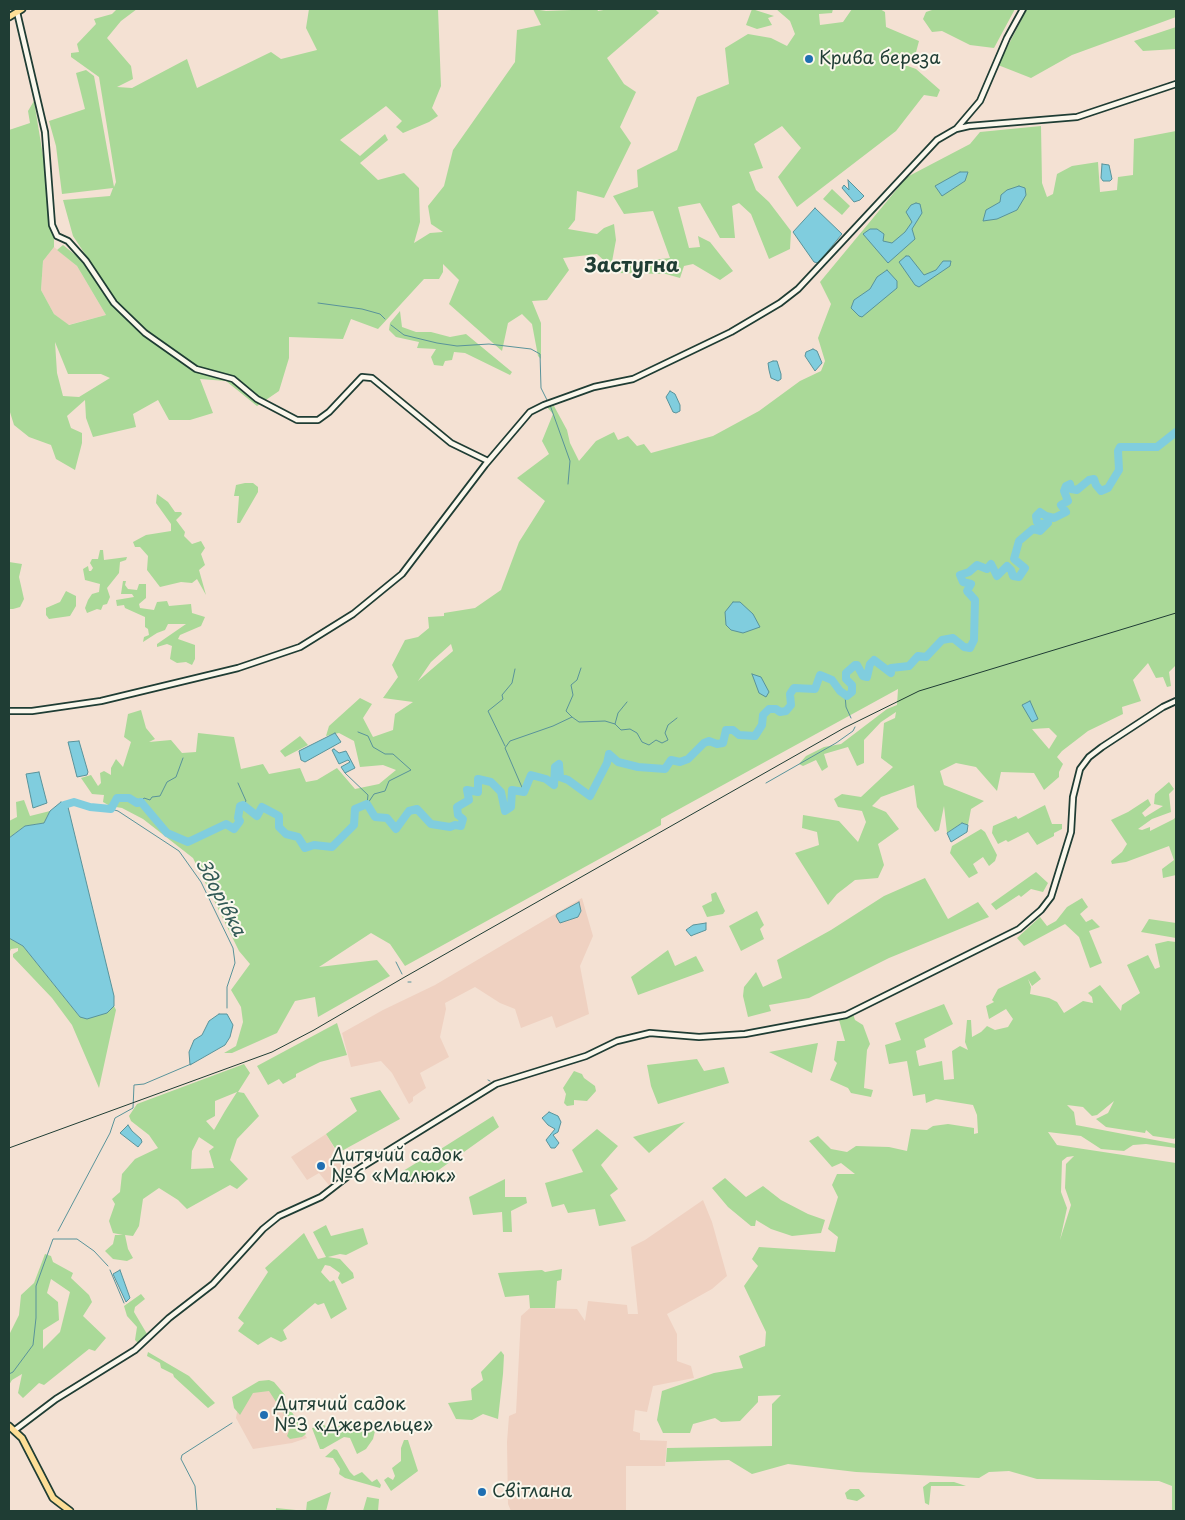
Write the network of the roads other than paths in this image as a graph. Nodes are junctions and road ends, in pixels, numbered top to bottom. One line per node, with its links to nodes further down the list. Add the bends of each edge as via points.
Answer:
1 (1023, 9): 5 (street, via 980,100)
2 (19, 10): 3 (main road); 8 (street, via 45,132 52,225 58,236 68,241 86,261 114,303 145,333 196,369 234,379 257,399 304,422 318,420 329,412 362,377 372,378 452,443)
3 (9, 17)
4 (1176, 84): 6 (street, via 1077,117)
5 (968, 116): 6 (street); 7 (street)
6 (972, 126): 7 (street)
7 (956, 129): 8 (street, via 937,140 917,159 798,290 780,303 731,332 634,379 594,388 530,412)
8 (488, 461): 10 (street, via 402,574 353,614 300,647 238,668 101,701 32,712)
9 (1176, 701): 12 (street, via 1088,757 1080,769 1073,797 1071,832 1054,889 1041,910 1019,929 846,1015 748,1034 699,1037 650,1033 617,1041 586,1056 496,1084 352,1173 321,1197 279,1216 213,1284 135,1350 56,1398)
10 (9, 710)
11 (9, 1426): 12 (main road)
12 (15, 1430): 13 (main road, via 48,1491)
13 (70, 1511)

